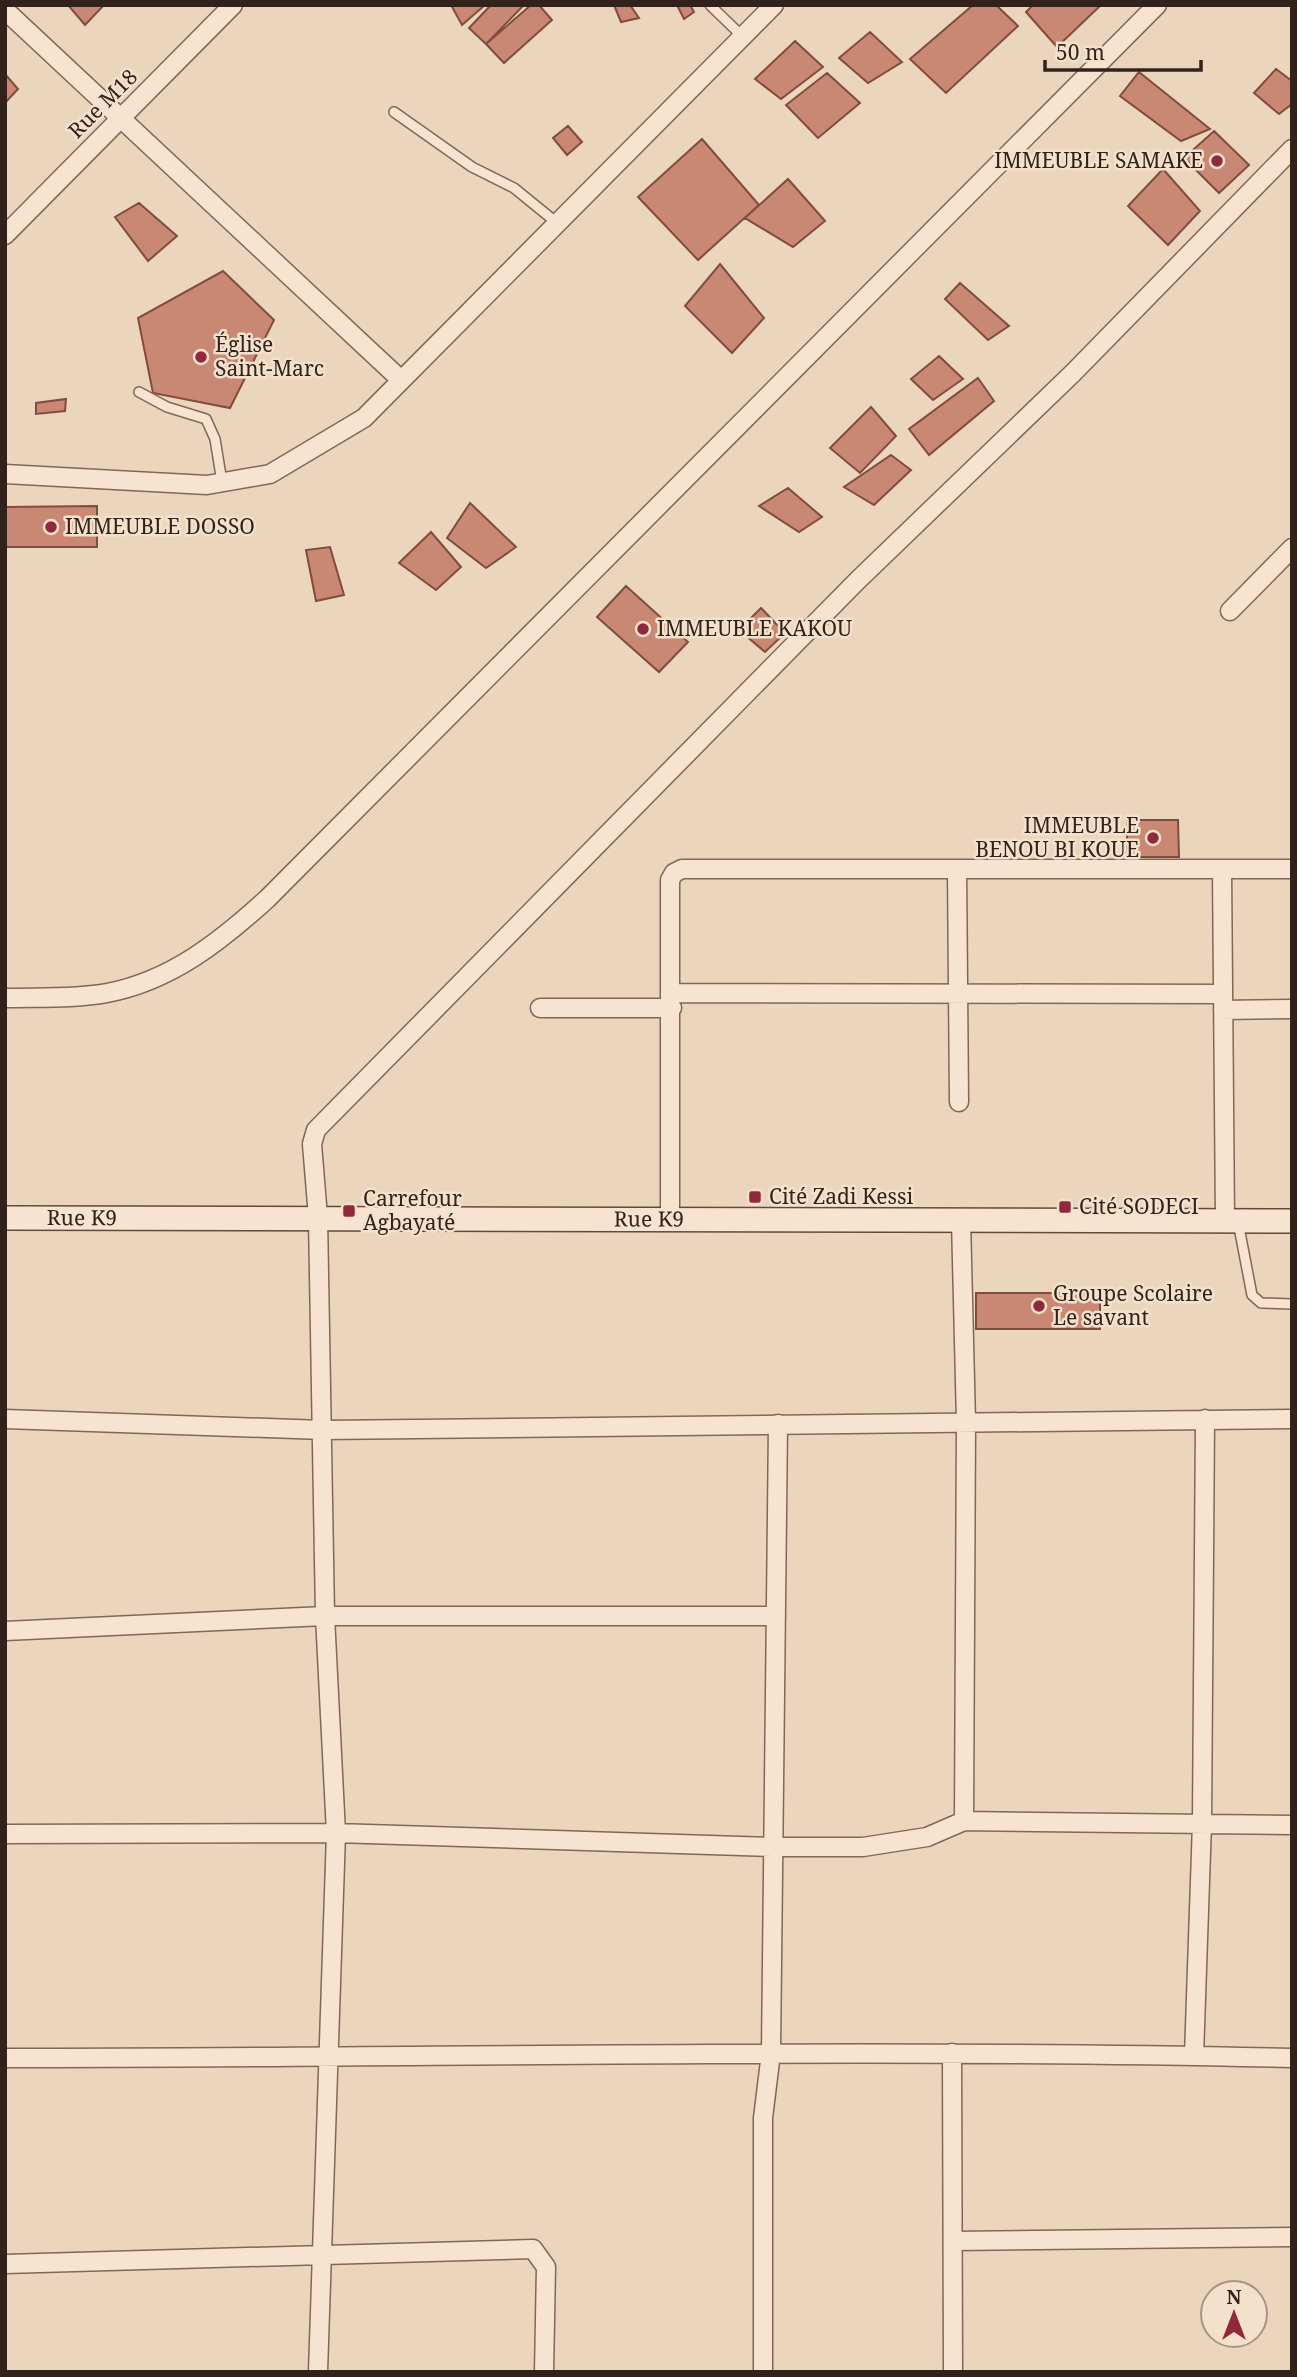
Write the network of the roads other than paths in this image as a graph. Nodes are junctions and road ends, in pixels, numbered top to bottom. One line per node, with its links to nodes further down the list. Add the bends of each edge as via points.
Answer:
1 (233, 5): 8 (street, Rue M18)
2 (710, 5): 6 (lane)
3 (774, 5): 6 (street)
4 (1157, 5): 22 (street, via 216,945 168,972 107,993)
5 (5, 10): 8 (street)
6 (743, 37): 10 (street)
7 (394, 112): 10 (lane, via 472,167 514,188)
8 (122, 117): 11 (street, Rue M18); 12 (street)
9 (1292, 149): 28 (street, via 1073,373 858,580 316,1130 312,1143)
10 (557, 223): 12 (street)
11 (5, 235)
12 (401, 380): 15 (street, via 363,418 270,474)
13 (139, 392): 15 (lane, via 167,408 206,419 215,439)
14 (5, 474): 15 (street, via 207,485)
15 (222, 482)
16 (1292, 548): 17 (street)
17 (1230, 611)
18 (957, 869): 19 (street); 21 (street); 23 (street, via 682,869 670,880)
19 (1222, 869): 20 (street); 24 (street)
20 (1292, 869)
21 (960, 994): 23 (street); 24 (street); 27 (street)
22 (5, 998)
23 (672, 1000): 25 (street); 30 (street)
24 (1223, 1002): 26 (street); 33 (street)
25 (540, 1008)
26 (1292, 1009)
27 (959, 1102)
28 (318, 1217): 29 (street, Rue K9); 30 (street, Rue K9); 40 (street)
29 (5, 1218)
30 (670, 1220): 31 (street, Rue K9)
31 (961, 1220): 33 (street, Rue K9); 38 (street)
32 (1292, 1220): 33 (street, Rue K9)
33 (1231, 1222): 34 (lane, via 1252,1295 1261,1303)
34 (1292, 1304)
35 (5, 1419): 40 (street)
36 (1205, 1419): 37 (street); 38 (street); 45 (street)
37 (1292, 1419)
38 (966, 1422): 39 (street); 44 (street)
39 (778, 1424): 40 (street); 42 (street)
40 (323, 1430): 41 (street)
41 (325, 1616): 42 (street); 43 (street); 48 (street)
42 (776, 1616): 49 (street)
43 (5, 1631)
44 (964, 1821): 45 (street); 49 (street, via 927,1837 889,1845)
45 (1202, 1823): 46 (street); 52 (street)
46 (1292, 1825)
47 (5, 1833): 48 (street)
48 (336, 1833): 49 (street); 55 (street)
49 (773, 1847): 50 (street)
50 (771, 2053): 51 (street); 55 (street); 62 (street, via 763,2118)
51 (953, 2053): 52 (street); 57 (street)
52 (1194, 2056): 53 (street)
53 (1292, 2058)
54 (5, 2059): 55 (street)
55 (329, 2059): 58 (street)
56 (1292, 2238): 57 (street)
57 (953, 2241): 63 (street)
58 (320, 2257): 59 (street); 60 (street); 61 (street, via 533,2249 546,2267)
59 (5, 2264)
60 (318, 2372)
61 (544, 2372)
62 (763, 2372)
63 (953, 2372)

